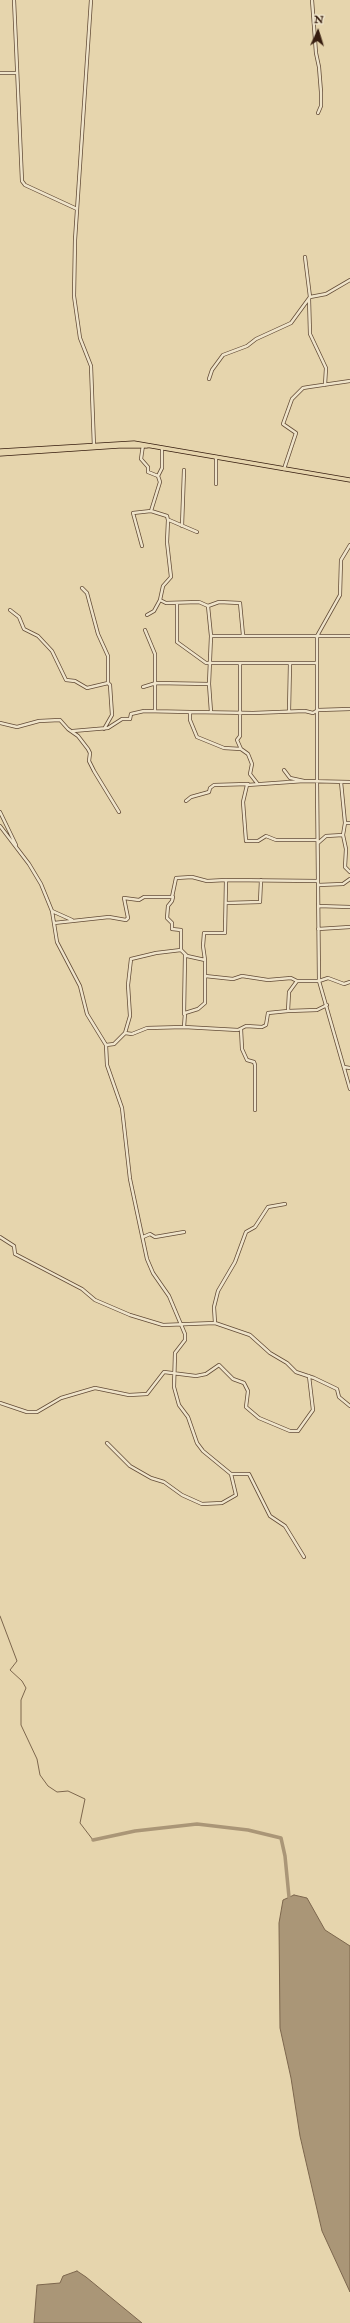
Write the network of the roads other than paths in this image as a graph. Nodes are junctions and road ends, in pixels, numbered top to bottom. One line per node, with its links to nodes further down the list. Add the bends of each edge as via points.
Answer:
1 (14, 0): 4 (street)
2 (91, 0): 7 (street)
3 (312, 0): 6 (street, via 321,92)
4 (17, 72): 5 (street); 7 (street, via 22,181)
5 (0, 73)
6 (318, 114)
7 (77, 209): 14 (street, via 75,310 80,338 91,366)
8 (305, 257): 10 (street)
9 (350, 280): 10 (street, via 326,294)
10 (309, 298): 11 (street, via 290,323 239,350 223,355 212,370); 13 (street, via 310,334 326,368)
11 (209, 380)
12 (350, 381): 13 (street)
13 (325, 385): 19 (street, via 304,388 292,399 288,407 283,425 296,433)
14 (94, 446): 15 (main road); 17 (main road)
15 (143, 446): 16 (main road); 21 (street, via 141,459 148,467 148,472)
16 (162, 448): 18 (main road); 21 (street, via 162,468)
17 (0, 452)
18 (216, 457): 19 (main road); 23 (street)
19 (284, 469): 22 (main road)
20 (184, 470): 26 (street)
21 (158, 476): 24 (street, via 160,482)
22 (350, 480)
23 (216, 484)
24 (151, 511): 25 (street, via 166,516); 29 (street, via 133,513)
25 (168, 520): 26 (street); 31 (street, via 167,542 171,577 163,586)
26 (182, 526): 27 (street)
27 (197, 532)
28 (350, 545): 39 (street, via 341,560 340,595)
29 (142, 546)
30 (82, 588): 45 (street, via 87,593 98,634 108,656)
31 (160, 600): 32 (street); 35 (street, via 154,611)
32 (177, 603): 33 (street, via 198,602); 41 (street, via 177,642 202,661)
33 (208, 606): 37 (street, via 222,602 242,604); 38 (street)
34 (10, 610): 45 (street, via 19,617 22,627 38,636 52,651 66,680 75,681 87,688)
35 (147, 615)
36 (145, 630): 46 (street, via 155,654)
37 (243, 635): 38 (street); 39 (street)
38 (211, 636): 41 (street)
39 (317, 636): 40 (street); 44 (street)
40 (350, 636)
41 (211, 663): 42 (street); 47 (street)
42 (240, 663): 43 (street); 55 (street)
43 (290, 663): 44 (street); 54 (street)
44 (317, 663): 51 (street)
45 (108, 683): 57 (street, via 112,715)
46 (156, 683): 47 (street); 48 (street); 50 (street)
47 (209, 684): 53 (street)
48 (143, 687)
49 (350, 709): 51 (street)
50 (155, 710): 52 (street); 57 (street, via 131,714 130,719 122,719)
51 (318, 710): 54 (street, via 313,713); 62 (street)
52 (190, 712): 53 (street); 59 (street, via 190,720 197,737 224,748)
53 (211, 712): 55 (street)
54 (289, 712): 55 (street)
55 (240, 713): 59 (street, via 240,736 237,740)
56 (0, 723): 58 (street, via 17,727 55,719)
57 (104, 729): 58 (street)
58 (73, 731): 69 (street, via 88,749 89,761)
59 (241, 749): 66 (street, via 248,754 252,764 250,774)
60 (284, 770): 61 (street, via 290,778)
61 (304, 781): 62 (street); 66 (street)
62 (317, 782): 63 (street); 74 (street)
63 (340, 782): 64 (street); 70 (street)
64 (350, 782)
65 (249, 783): 66 (street); 67 (street, via 214,785 209,792); 74 (street, via 243,796 246,841 258,841 266,836 276,840)
66 (257, 784)
67 (186, 800)
68 (0, 812): 75 (street)
69 (119, 812)
70 (345, 823): 71 (street); 73 (street)
71 (350, 823)
72 (0, 826): 75 (street)
73 (343, 835): 74 (street, via 326,836); 76 (street, via 346,849 345,867)
74 (317, 842): 80 (street)
75 (20, 852): 86 (street, via 36,874)
76 (350, 872)
77 (350, 879): 81 (street, via 343,884)
78 (226, 880): 79 (street); 82 (street, via 176,878); 83 (street)
79 (261, 880): 80 (street); 83 (street, via 260,902)
80 (318, 881): 81 (street)
81 (318, 885): 84 (street)
82 (173, 896): 87 (street, via 144,897 139,900 124,898 128,918 126,920 109,917); 91 (street, via 168,906 167,918 172,923 172,929 181,930)
83 (226, 903): 93 (street, via 226,933 203,934)
84 (318, 906): 85 (street); 90 (street)
85 (350, 907)
86 (52, 911): 87 (street); 88 (street)
87 (72, 921): 88 (street)
88 (54, 923): 104 (street, via 57,942 80,986 86,1014)
89 (350, 927): 90 (street)
90 (318, 929): 95 (street)
91 (181, 950): 92 (street); 103 (street, via 131,959 128,985 130,1016)
92 (185, 954): 93 (street); 100 (street)
93 (205, 960): 94 (street)
94 (205, 976): 96 (street, via 242,976 268,980 291,978); 100 (street, via 204,1005)
95 (319, 980): 96 (street); 97 (street, via 330,978 344,984); 98 (street)
96 (297, 981): 99 (street, via 289,992)
97 (350, 982)
98 (327, 1005): 99 (street, via 317,1010); 105 (street)
99 (288, 1011): 102 (street, via 268,1013 266,1025 262,1027 246,1026)
100 (184, 1015): 101 (street)
101 (184, 1027): 102 (street); 103 (street, via 147,1028 132,1034)
102 (241, 1029): 108 (street, via 242,1049 247,1060 254,1062 255,1065)
103 (125, 1033): 104 (street, via 114,1044)
104 (106, 1045): 112 (street, via 107,1065 122,1108 130,1179)
105 (344, 1067): 106 (street); 107 (street)
106 (350, 1068)
107 (350, 1089)
108 (255, 1110)
109 (285, 1204): 113 (street, via 268,1207 255,1227 246,1232 235,1262 218,1291 214,1308)
110 (184, 1232): 112 (street, via 155,1237 150,1234)
111 (0, 1237): 114 (street, via 14,1246 15,1254 82,1289 95,1300 154,1323)
112 (143, 1237): 114 (street, via 147,1259 172,1303)
113 (215, 1323): 114 (street); 116 (street, via 250,1335 296,1372)
114 (179, 1324): 115 (street, via 185,1340 175,1353)
115 (173, 1373): 116 (street, via 196,1376 206,1374 220,1365 233,1379 244,1383 248,1390 246,1407 259,1418 290,1431 298,1431 313,1410); 117 (street, via 164,1372 147,1394 129,1395 95,1388 61,1398 37,1412 27,1412); 120 (street, via 179,1405 188,1417 198,1443 203,1451)
116 (309, 1376): 118 (street, via 337,1389 339,1397)
117 (0, 1403)
118 (350, 1406)
119 (107, 1442): 120 (street, via 130,1466 202,1504 222,1503 236,1495)
120 (231, 1474): 121 (street, via 249,1474 270,1516 285,1526)
121 (304, 1557)

